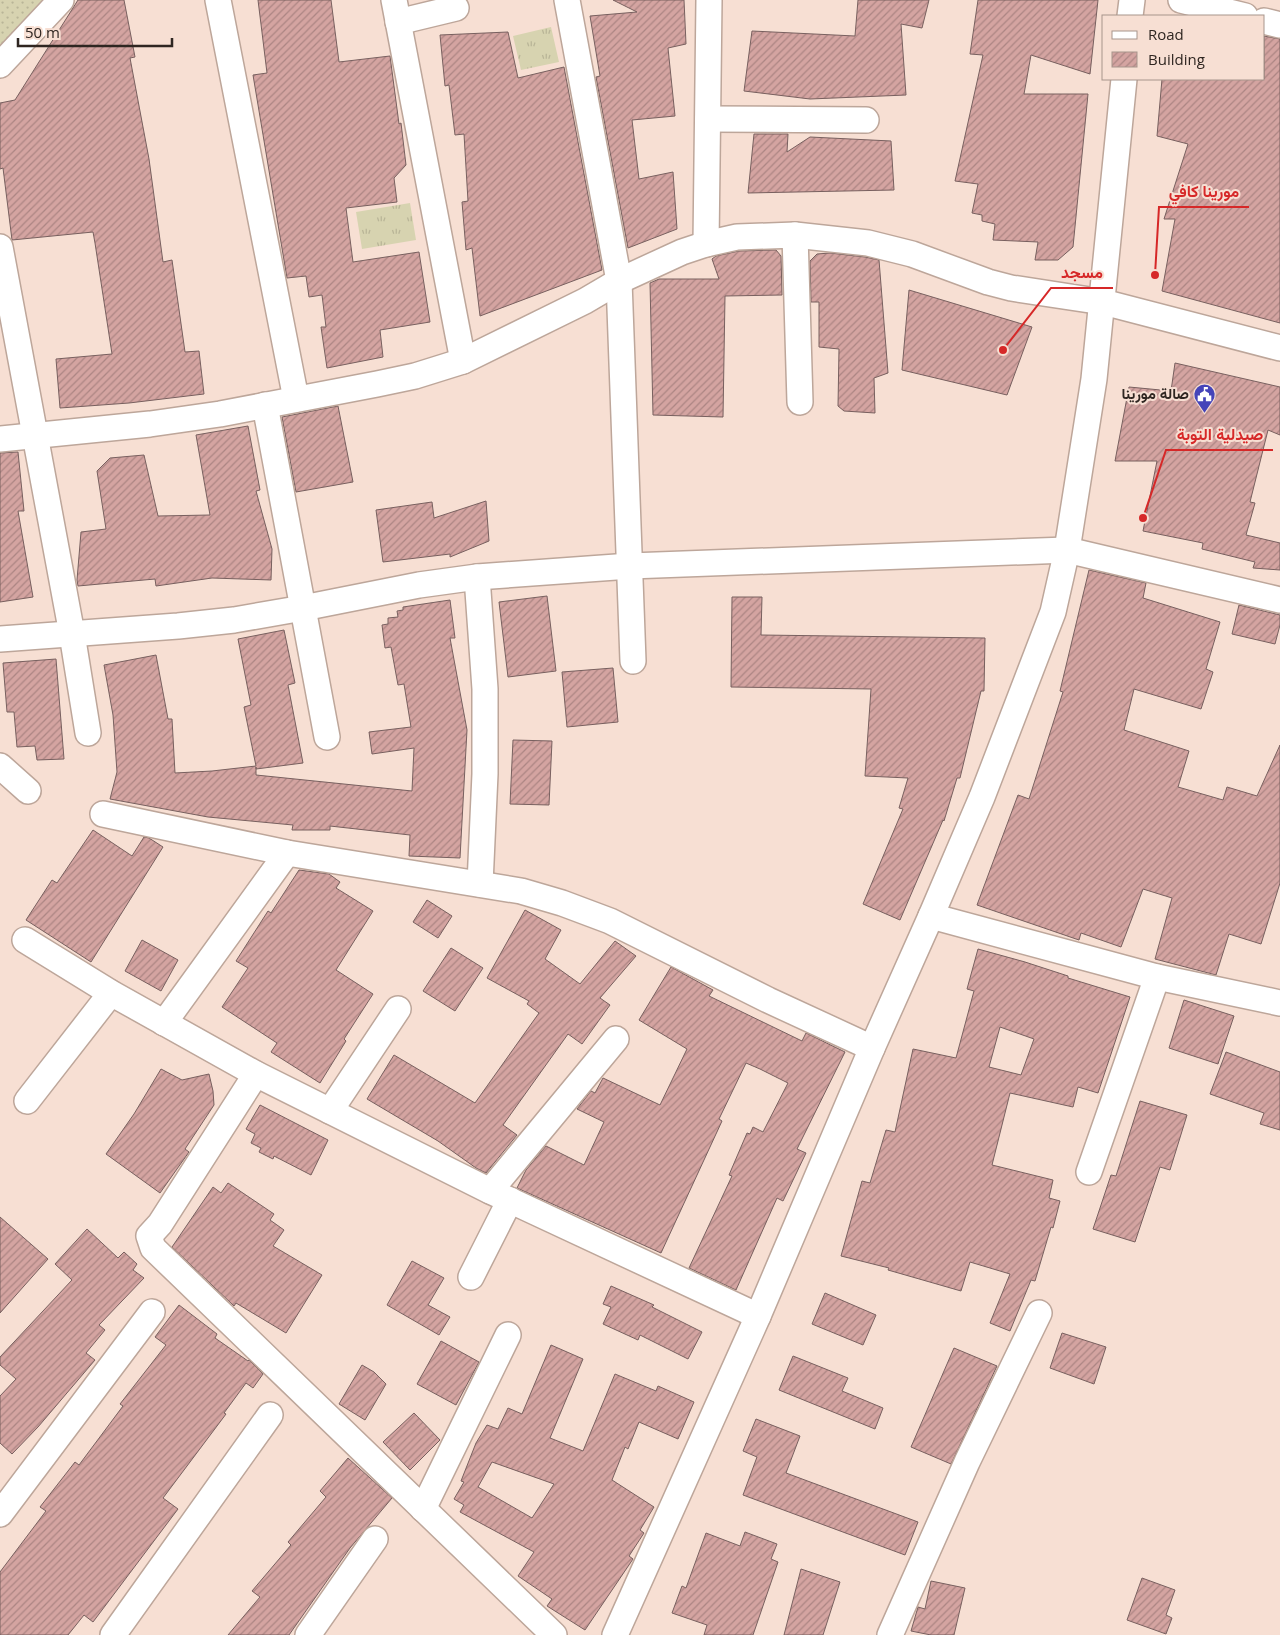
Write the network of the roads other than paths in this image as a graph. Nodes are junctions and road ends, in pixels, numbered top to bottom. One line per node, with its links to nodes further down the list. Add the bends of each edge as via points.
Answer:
1 (61, 0): 13 (street)
2 (218, 0): 24 (street)
3 (567, 0): 20 (street)
4 (709, 0): 15 (street)
5 (1132, 0): 9 (street)
6 (1181, 0): 10 (street)
7 (456, 8): 8 (street)
8 (396, 11): 23 (street)
9 (1130, 15)
10 (1242, 15)
11 (1265, 21): 12 (street)
12 (1280, 25)
13 (0, 66)
14 (1124, 80): 21 (street)
15 (708, 119): 16 (street); 18 (street)
16 (866, 120)
17 (795, 236): 18 (street, via 737,237); 21 (street, via 868,243 912,254 1011,288); 25 (street)
18 (706, 244): 20 (street)
19 (0, 247): 27 (street)
20 (619, 281): 23 (street); 30 (street)
21 (1103, 302): 22 (street); 29 (street)
22 (1280, 348)
23 (463, 361): 24 (street, via 415,376)
24 (296, 399): 26 (street)
25 (800, 402)
26 (265, 405): 27 (street, via 150,424); 33 (street)
27 (35, 436): 28 (street); 34 (street)
28 (0, 439)
29 (1068, 550): 30 (street); 32 (street); 44 (street, via 1053,612 982,797)
30 (630, 566): 31 (street); 36 (street)
31 (477, 576): 33 (street); 43 (street, via 485,718)
32 (1280, 600)
33 (303, 608): 34 (street, via 234,620); 38 (street)
34 (72, 634): 35 (street); 37 (street)
35 (0, 639)
36 (633, 661)
37 (88, 733)
38 (327, 737)
39 (0, 766): 40 (street)
40 (28, 792)
41 (103, 814): 42 (street)
42 (287, 853): 43 (street); 50 (street)
43 (480, 884): 52 (street, via 562,902 610,921 750,992)
44 (931, 916): 46 (street); 52 (street)
45 (25, 940): 47 (street)
46 (1157, 977): 48 (street); 56 (street)
47 (111, 993): 50 (street); 54 (street)
48 (1280, 1003)
49 (398, 1009): 55 (street)
50 (164, 1024): 53 (street)
51 (616, 1038): 57 (street)
52 (872, 1048): 61 (street)
53 (256, 1074): 55 (street); 64 (street, via 160,1224 149,1236 153,1248)
54 (27, 1101)
55 (330, 1111): 57 (street)
56 (1089, 1172)
57 (500, 1195): 58 (street); 61 (street)
58 (471, 1277)
59 (152, 1312): 65 (street)
60 (1039, 1313): 71 (street, via 966,1462)
61 (758, 1316): 70 (street)
62 (508, 1335): 64 (street)
63 (270, 1415): 67 (street)
64 (423, 1509): 69 (street)
65 (0, 1514)
66 (375, 1539): 68 (street)
67 (113, 1635)
68 (308, 1635)
69 (554, 1635)
70 (614, 1635)
71 (890, 1635)

